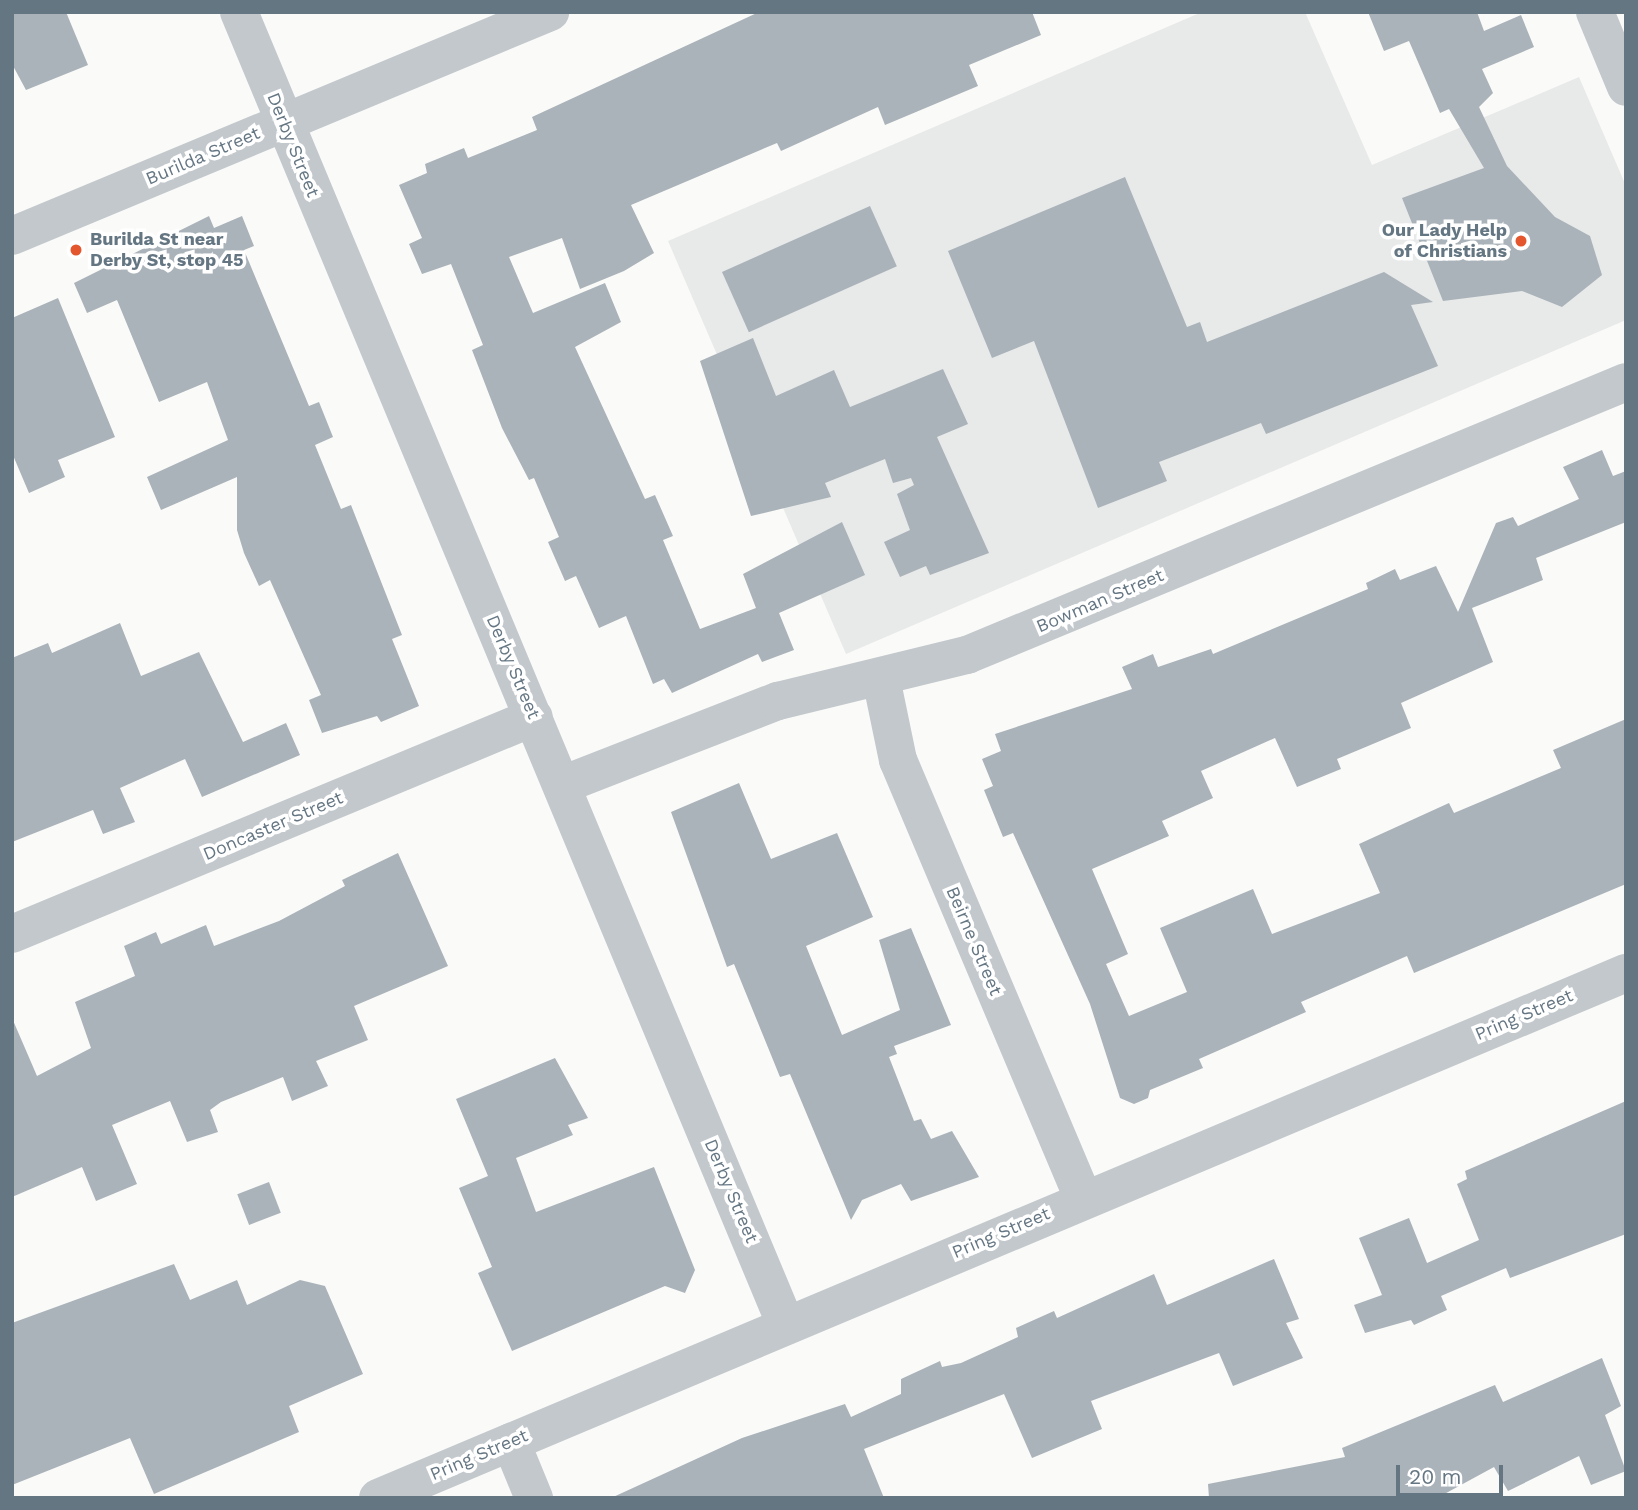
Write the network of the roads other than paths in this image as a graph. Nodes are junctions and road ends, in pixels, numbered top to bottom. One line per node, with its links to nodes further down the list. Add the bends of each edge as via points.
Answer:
1 (239, 12): 5 (street, Derby Street)
2 (550, 12): 5 (street, Burilda Street)
3 (1595, 12): 4 (street)
4 (1626, 87)
5 (284, 122): 6 (street, Burilda Street); 9 (street, Derby Street)
6 (12, 236)
7 (1626, 382): 8 (street, Bowman Street, via 967,655)
8 (881, 678): 10 (street, Bowman Street, via 778,701); 13 (street, Beirne Street, via 898,760)
9 (534, 717): 10 (street, Derby Street); 11 (street, Doncaster Street)
10 (562, 785): 14 (street, Derby Street)
11 (12, 934)
12 (1626, 973): 13 (street, Pring Street)
13 (1083, 1198): 14 (street, Pring Street)
14 (785, 1323): 15 (street, Pring Street)
15 (511, 1441): 16 (street, Pring Street); 17 (street)
16 (377, 1498)
17 (534, 1498)

